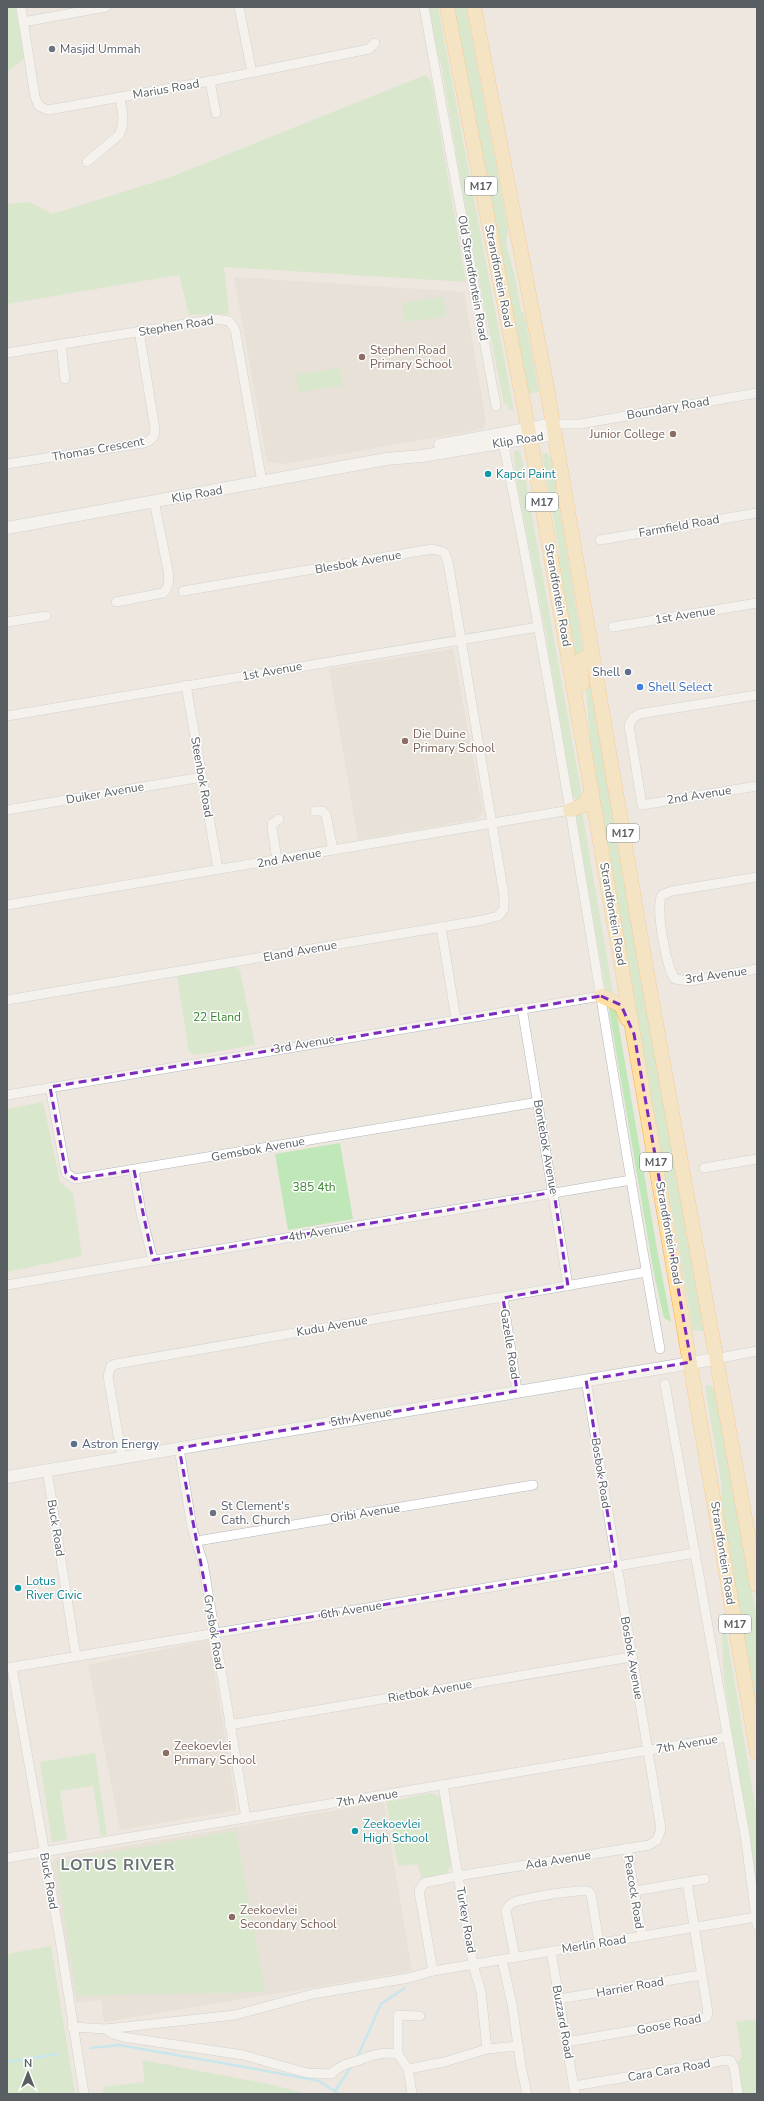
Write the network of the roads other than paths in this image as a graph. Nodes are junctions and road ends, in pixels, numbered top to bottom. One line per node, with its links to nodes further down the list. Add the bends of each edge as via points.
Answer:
1 (21, 7): 7 (street)
2 (106, 7): 7 (street)
3 (239, 7): 9 (street)
4 (424, 7): 19 (street, Old Strandfontein Road)
5 (447, 7): 21 (main road, Strandfontein Road / M17)
6 (474, 7): 20 (main road, Strandfontein Road / M17)
7 (24, 22): 11 (street, Marius Road, via 35,97 39,106 48,110)
8 (375, 43): 9 (street, Marius Road, via 369,49)
9 (252, 73): 10 (street, Marius Road)
10 (210, 81): 11 (street, Marius Road); 12 (street)
11 (120, 98): 13 (street, via 122,130)
12 (216, 113)
13 (87, 162)
14 (139, 332): 15 (street, Stephen Road); 24 (street, Thomas Crescent, via 155,428 151,440); 25 (street, Stephen Road, via 216,319 232,324 241,358)
15 (61, 344): 16 (street, Stephen Road); 17 (street)
16 (7, 353)
17 (65, 379)
18 (757, 393): 20 (street, Boundary Road)
19 (496, 406)
20 (554, 429): 21 (main road, Klip Road); 38 (main road, Strandfontein Road / M17)
21 (529, 433): 22 (main road, Klip Road); 23 (main road, Klip Road); 42 (main road, Strandfontein Road / M17)
22 (503, 442): 23 (main road, Klip Road); 35 (street, Strandfontein Road)
23 (469, 443): 25 (main road, Klip Road, via 420,449 386,459)
24 (7, 464)
25 (262, 482): 26 (main road, Klip Road)
26 (154, 501): 28 (main road, Klip Road); 31 (street, via 169,578 166,590 163,593)
27 (757, 513): 29 (street, Farmfield Road)
28 (7, 528)
29 (600, 540)
30 (183, 591): 37 (street, Blesbok Avenue, via 439,549 447,557)
31 (116, 602)
32 (757, 603): 36 (street, 1st Avenue)
33 (46, 616): 34 (street)
34 (7, 622)
35 (538, 627): 37 (street, 1st Avenue); 47 (street, Strandfontein Road)
36 (613, 627)
37 (462, 639): 39 (street, 1st Avenue); 50 (street)
38 (592, 655): 42 (main road, via 583,658 580,664 587,724); 78 (main road, Strandfontein Road / M17)
39 (186, 685): 41 (street, 1st Avenue); 43 (street, Steenbok Road)
40 (757, 696): 44 (street, 2nd Avenue, via 639,714 633,718 629,726 642,805)
41 (7, 716)
42 (589, 776): 45 (main road, Strandfontein Road / M17)
43 (202, 777): 46 (street, Duiker Avenue); 53 (street, Steenbok Road)
44 (757, 786)
45 (592, 791): 47 (main road, via 584,805); 62 (main road, Strandfontein Road / M17)
46 (7, 810)
47 (570, 810): 50 (street, 2nd Avenue); 58 (street, Strandfontein Road)
48 (315, 811): 51 (street, via 322,811 326,815)
49 (279, 818): 52 (street, via 272,824)
50 (492, 823): 51 (street, 2nd Avenue); 56 (street, Eland Avenue, via 504,909 493,918)
51 (333, 850): 52 (street, 2nd Avenue)
52 (276, 860): 53 (street, 2nd Avenue)
53 (218, 869): 55 (street, 2nd Avenue)
54 (757, 877): 57 (street, 3rd Avenue, via 672,891 662,895 658,905 668,964 674,979 690,981)
55 (7, 905)
56 (441, 927): 59 (street, Eland Avenue); 61 (street)
57 (757, 969)
58 (601, 996): 60 (street, 3rd Avenue); 62 (main road, via 621,1005); 69 (street, Strandfontein Road)
59 (7, 1000)
60 (522, 1008): 61 (street, 3rd Avenue); 65 (street, Bontebok Avenue)
61 (456, 1019): 63 (street, 3rd Avenue)
62 (634, 1034): 79 (main road, Strandfontein Road / M17)
63 (50, 1087): 64 (street, 3rd Avenue); 68 (street, Gemsbok Avenue, via 65,1169 69,1176 75,1179 86,1178)
64 (7, 1095)
65 (538, 1102): 68 (street, Gemsbok Avenue); 70 (street, Bontebok Avenue)
66 (757, 1159): 67 (street)
67 (704, 1168)
68 (134, 1170): 71 (street, via 141,1213)
69 (630, 1180): 70 (street, 4th Avenue); 72 (street, Strandfontein Road)
70 (554, 1192): 71 (street, 4th Avenue); 74 (street, Bontebok Avenue)
71 (153, 1260): 73 (street, 4th Avenue)
72 (646, 1272): 74 (street, Kudu Avenue); 76 (street, Strandfontein Road)
73 (7, 1285)
74 (568, 1286): 75 (street, Kudu Avenue)
75 (502, 1298): 82 (street, Gazelle Road); 84 (street, Kudu Avenue, via 111,1366 108,1376)
76 (660, 1349)
77 (757, 1351): 78 (street)
78 (715, 1358): 79 (main road, 5th Avenue); 91 (main road, Strandfontein Road / M17)
79 (691, 1362): 80 (main road, 5th Avenue); 99 (main road, Strandfontein Road / M17)
80 (586, 1380): 82 (main road, 5th Avenue); 90 (street, Bosbok Road)
81 (665, 1384): 89 (street)
82 (518, 1391): 83 (main road, 5th Avenue)
83 (179, 1448): 84 (main road, 5th Avenue); 88 (street, Grysbok Road, via 192,1528)
84 (122, 1458): 85 (main road, 5th Avenue)
85 (47, 1470): 86 (main road, 5th Avenue); 93 (street, Buck Road)
86 (7, 1477)
87 (533, 1486): 88 (street, Oribi Avenue)
88 (197, 1541): 92 (street, Grysbok Road)
89 (695, 1553): 90 (street, 6th Avenue); 97 (street)
90 (616, 1566): 92 (street, 6th Avenue); 94 (street, Bosbok Avenue)
91 (757, 1585)
92 (214, 1633): 93 (street, 6th Avenue); 96 (street, Grysbok Road)
93 (76, 1656): 95 (street, 6th Avenue)
94 (631, 1657): 96 (street, Rietbok Avenue); 98 (street, Bosbok Avenue)
95 (10, 1668): 103 (street, Buck Road)
96 (229, 1725): 101 (street, Grysbok Road)
97 (727, 1736): 98 (street, 7th Avenue); 109 (street, via 745,1835)
98 (647, 1750): 100 (street, 7th Avenue); 102 (street, Ada Avenue, via 661,1829 657,1840)
99 (757, 1752)
100 (443, 1785): 101 (street, 7th Avenue); 105 (street)
101 (246, 1818): 103 (street, 7th Avenue)
102 (627, 1848): 105 (street, Ada Avenue); 108 (street, Peacock Road)
103 (44, 1852): 104 (street, 7th Avenue); 121 (street, Buck Road)
104 (7, 1858)
105 (458, 1876): 116 (street, Turkey Road); 117 (street, Ada Avenue, via 424,1883 419,1891)
106 (705, 1879): 107 (street)
107 (687, 1882): 108 (street); 110 (street, Goose Road)
108 (635, 1891): 111 (street, Peacock Road)
109 (756, 1921): 110 (street, Merlin Road)
110 (693, 1927): 111 (street, Merlin Road); 118 (street, Goose Road)
111 (642, 1936): 112 (street, Merlin Road)
112 (599, 1943): 113 (street, Merlin Road); 114 (street, via 591,1894 584,1891 547,1896 509,1905 506,1911)
113 (551, 1951): 114 (street, Merlin Road); 119 (street, Buzzard Road)
114 (515, 1957): 115 (street, Merlin Road)
115 (502, 1960): 116 (street, Merlin Road); 124 (street)
116 (473, 1964): 117 (street, Merlin Road); 125 (street, Turkey Road, via 481,1992)
117 (433, 1971): 122 (street, Merlin Road, via 409,1978 313,1994 235,2015)
118 (701, 1975): 119 (street, Harrier Road); 123 (street, Goose Road, via 708,2013 706,2018)
119 (559, 1999): 123 (street, Buzzard Road)
120 (420, 2016): 126 (street, via 398,2015)
121 (72, 2027): 122 (street); 129 (street, Buck Road)
122 (106, 2029): 126 (street, via 123,2037 243,2055 307,2073 331,2074 341,2065 370,2055)
123 (566, 2042): 128 (street, Buzzard Road)
124 (518, 2046): 125 (street); 131 (street)
125 (488, 2049): 127 (street)
126 (398, 2054): 127 (street)
127 (408, 2069): 130 (street)
128 (574, 2090): 132 (street, Cara Cara Road, via 726,2060 731,2061 734,2067)
129 (84, 2094)
130 (412, 2094)
131 (527, 2094)
132 (738, 2094)

